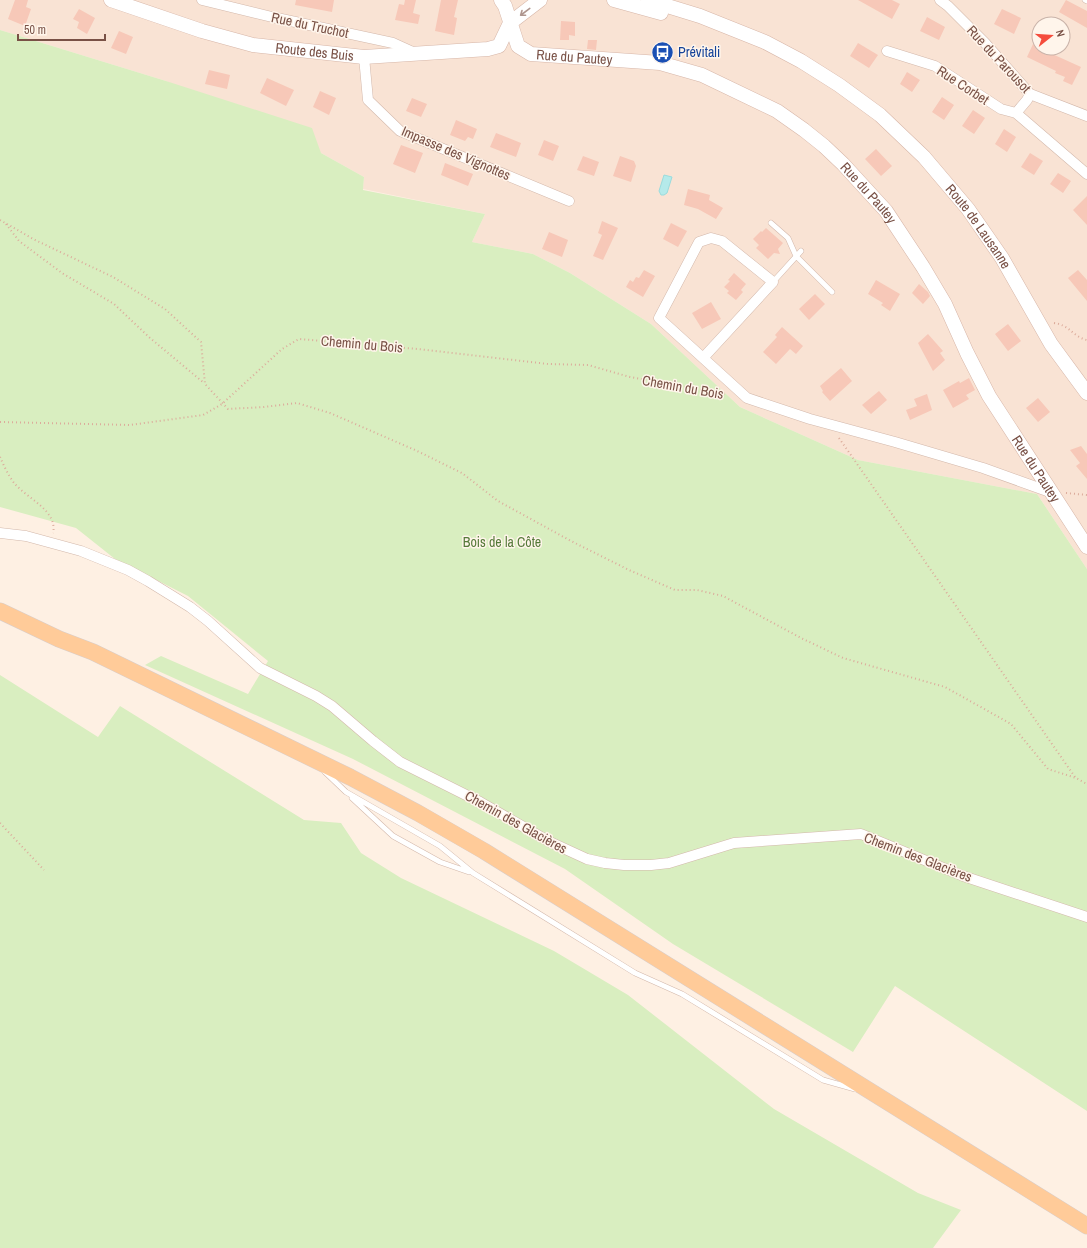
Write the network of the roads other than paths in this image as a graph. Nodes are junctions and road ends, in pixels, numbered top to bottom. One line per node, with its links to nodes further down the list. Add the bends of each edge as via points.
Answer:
1 (112, 0): 11 (street, Route des Buis, via 253,45)
2 (202, 0): 10 (street, Rue du Truchot, via 393,43)
3 (501, 0): 8 (street, Rue du Pautey)
4 (540, 0): 8 (street, one-way to 8)
5 (614, 0): 12 (street, Route de Lausanne, via 736,37)
6 (648, 0): 12 (street, Route de Lausanne, via 712,20 765,42)
7 (940, 0): 13 (street, Rue du Parousot, via 985,43)
8 (510, 23): 10 (street, Route des Buis, via 499,46 493,48); 25 (street, Rue du Pautey, via 518,46 531,54 660,63 702,76 777,111 824,146 886,211 923,267 945,304 989,396)
9 (887, 51): 14 (street, Rue Corbet, via 935,66 1001,109)
10 (417, 54): 11 (street, Route des Buis)
11 (364, 57): 17 (street, Impasse des Vignottes, via 368,100 400,131)
12 (839, 85): 24 (street, Route de Lausanne, via 880,115 940,175 982,228 1051,344)
13 (1030, 94): 14 (street); 15 (street, Rue du Parousot)
14 (1016, 113): 16 (street, Rue Corbet)
15 (1087, 116)
16 (1087, 174)
17 (569, 201)
18 (772, 223): 20 (lane, via 788,238)
19 (801, 251): 20 (lane)
20 (796, 256): 21 (lane); 22 (lane)
21 (773, 282): 23 (street); 23 (street, Chemin du Bois, via 722,241 711,238 699,242 659,318)
22 (832, 292)
23 (703, 358): 25 (street, Chemin du Bois, via 747,398 810,419 983,468)
24 (1087, 393)
25 (1050, 492): 27 (street, Rue du Pautey)
26 (0, 532): 34 (street, Chemin des Glacières, via 51,542 128,570 190,607 260,668 332,706 400,762 587,859 604,864 651,864 669,862 734,843 861,834 963,876)
27 (1087, 547)
28 (0, 600): 30 (main road, via 63,632)
29 (0, 611): 30 (main road)
30 (93, 652): 31 (main road)
31 (309, 756): 32 (lane); 35 (main road, via 484,851)
32 (346, 792): 33 (lane, via 440,846); 33 (lane, via 393,836 440,862)
33 (473, 873): 35 (lane, via 635,973 682,994 822,1080)
34 (1087, 917)
35 (878, 1096): 36 (main road)
36 (1087, 1226)

